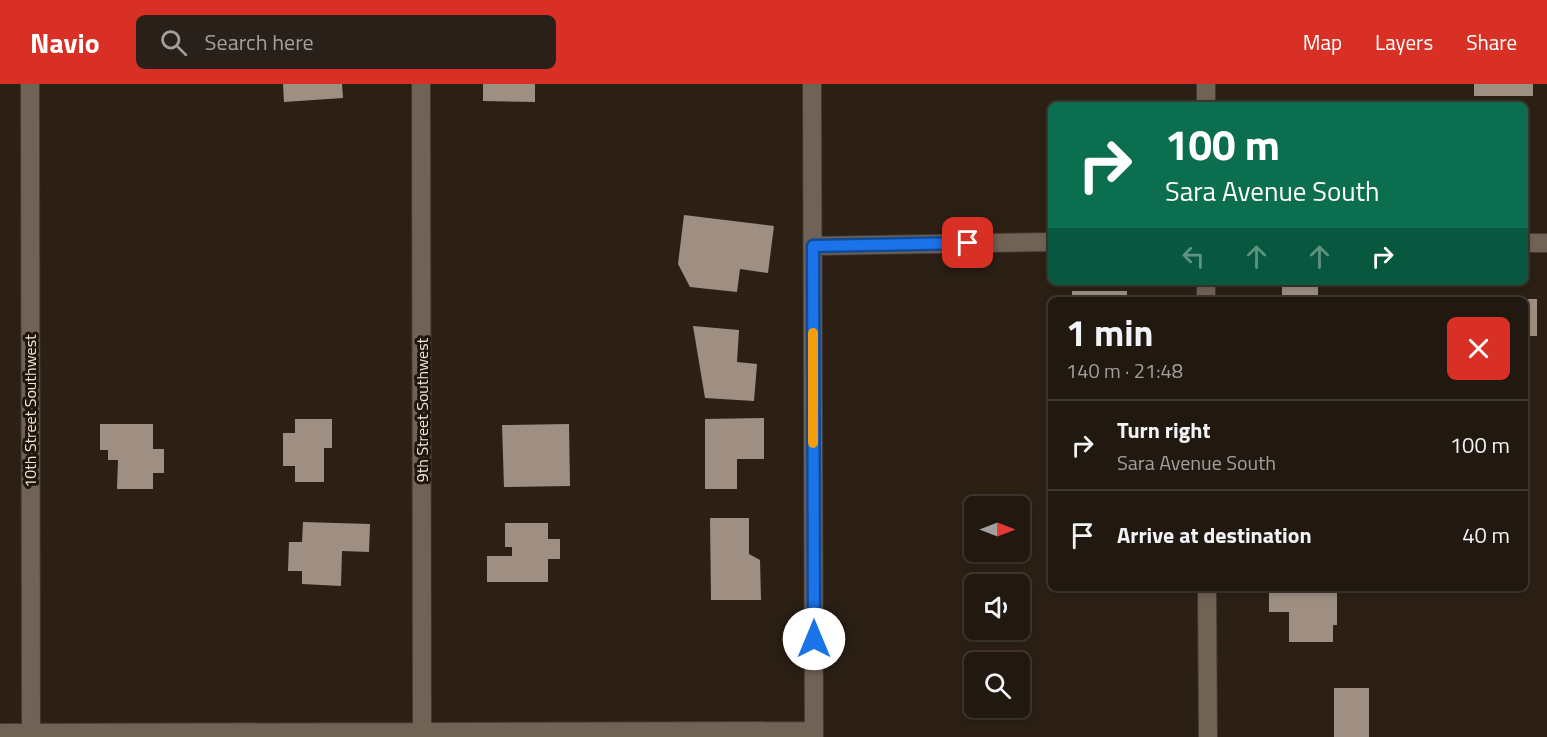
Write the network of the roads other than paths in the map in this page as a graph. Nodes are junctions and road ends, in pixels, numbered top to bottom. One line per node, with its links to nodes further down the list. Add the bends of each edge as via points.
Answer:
1 (30, 84): 13 (street, 10th Street Southwest)
2 (421, 84): 14 (street, 9th Street Southwest)
3 (812, 84): 9 (street)
4 (1206, 84): 5 (street)
5 (1206, 102)
6 (1048, 242): 9 (street)
7 (1528, 243): 8 (street)
8 (1547, 243)
9 (813, 246): 12 (street)
10 (1207, 591): 15 (street)
11 (0, 733): 13 (street)
12 (814, 734): 14 (street)
13 (31, 735): 14 (street)
14 (422, 735)
15 (1208, 737)

